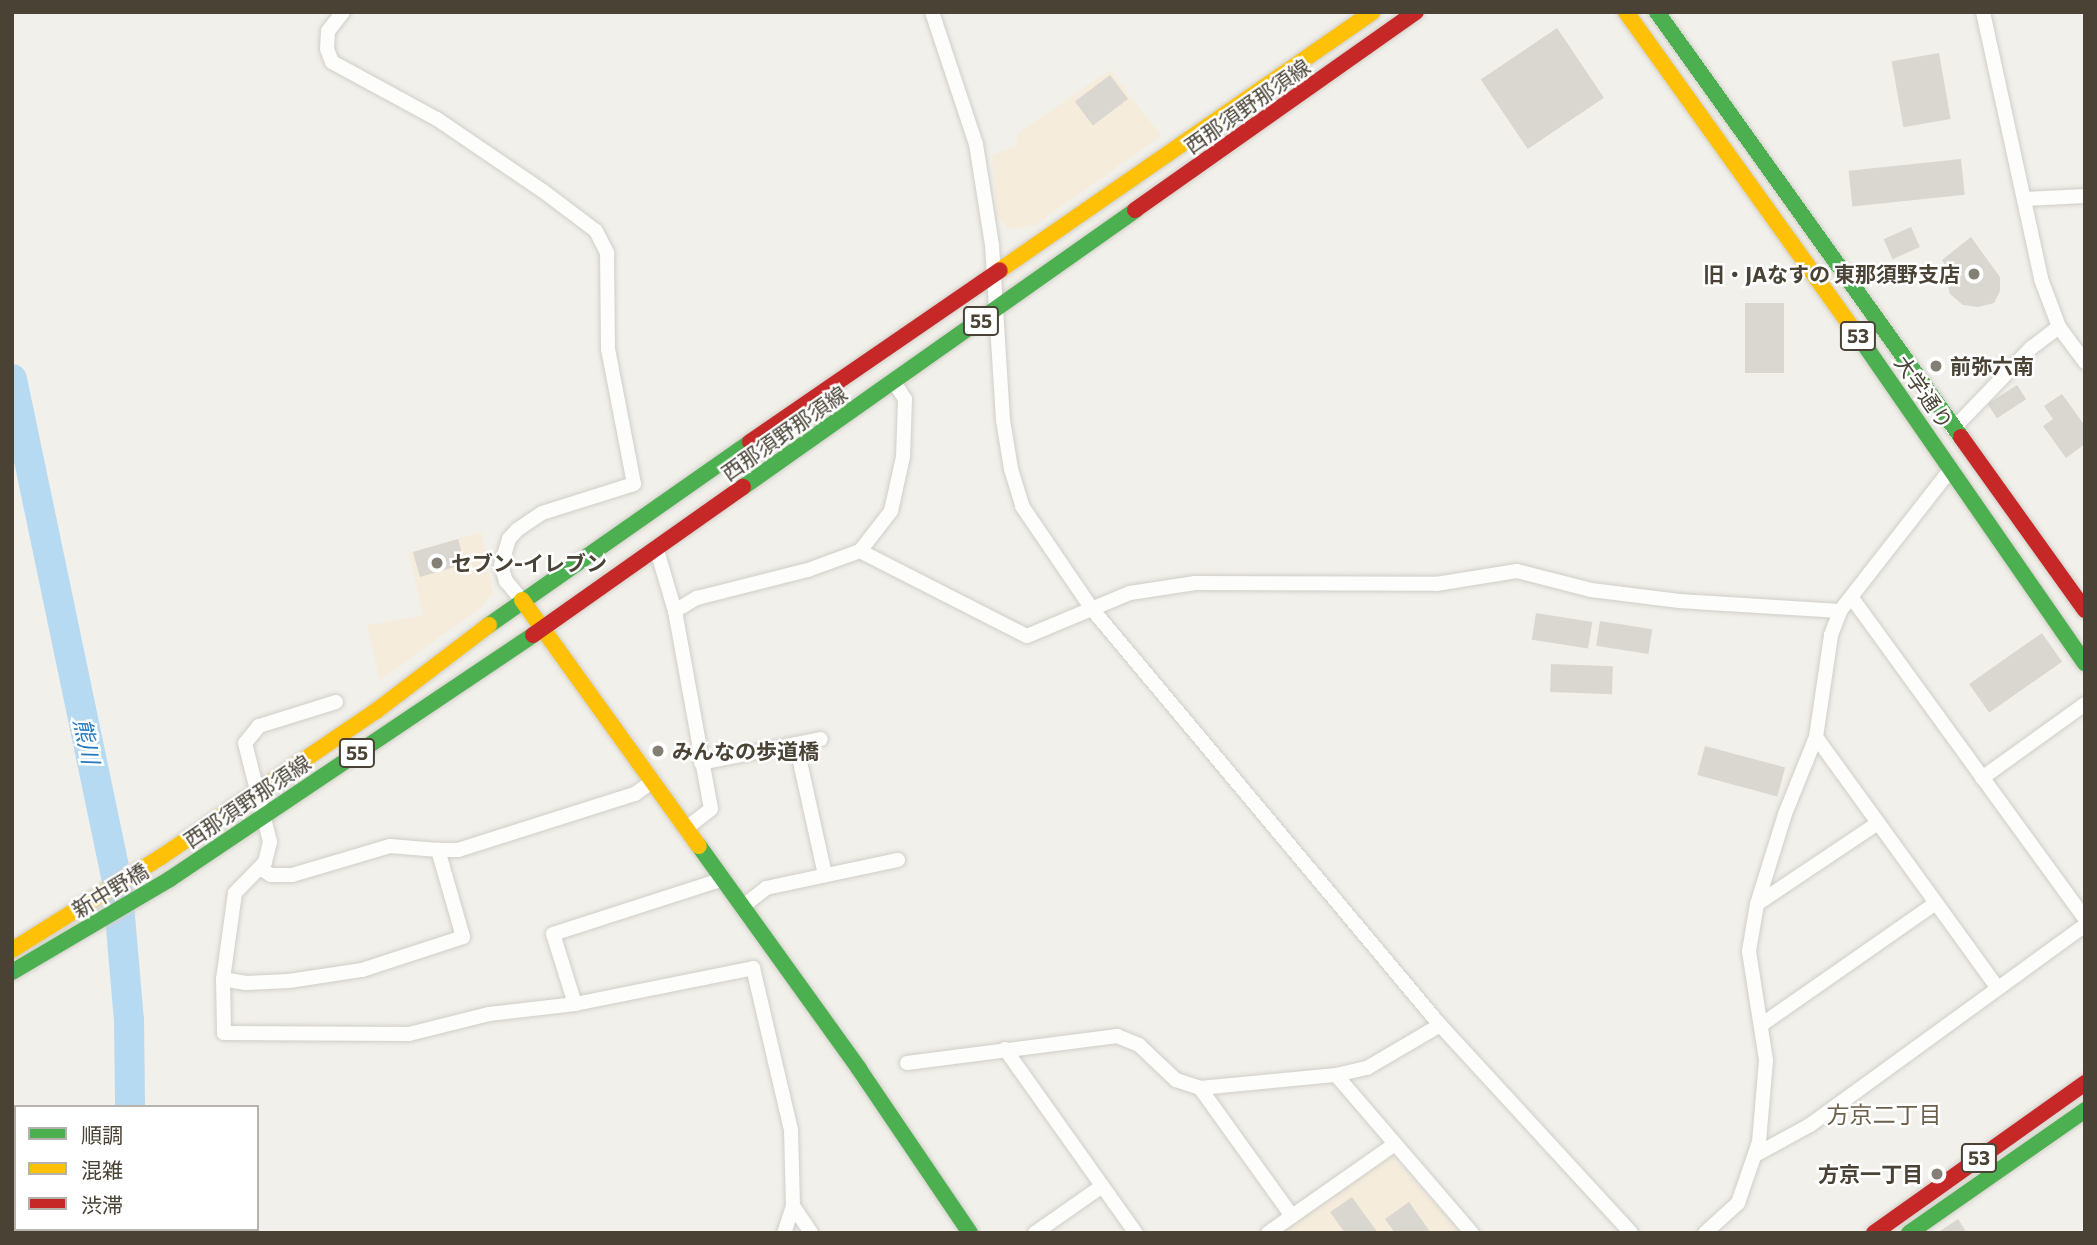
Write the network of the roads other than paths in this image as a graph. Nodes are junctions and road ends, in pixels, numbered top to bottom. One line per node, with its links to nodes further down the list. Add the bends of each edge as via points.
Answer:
1 (343, 12): 20 (street, via 328,31 332,62 437,119 532,184 596,231 607,253 608,349 634,484 542,513 517,530 509,539 501,565 506,581)
2 (932, 12): 10 (street, via 976,144 992,245)
3 (1372, 12): 10 (main road, 西那須野那須線 / 55)
4 (1416, 12): 11 (main road, 西那須野那須線 / 55)
5 (1626, 12): 16 (main road, 大学通り / 53)
6 (1657, 12): 15 (main road, 大学通り / 53)
7 (1983, 12): 9 (street)
8 (2085, 196): 9 (street)
9 (2025, 198): 12 (street, via 2041,279)
10 (992, 277): 11 (street); 20 (main road, 西那須野那須線 / 55)
11 (995, 312): 14 (main road, 西那須野那須線 / 55); 21 (street, via 1003,420 1022,506)
12 (2059, 327): 13 (street); 15 (street, via 2031,348)
13 (2085, 362)
14 (894, 382): 17 (main road, 西那須野那須線 / 55); 18 (street, via 905,399 904,457 891,511)
15 (1953, 429): 22 (main road, 大学通り / 53)
16 (1951, 469): 19 (street); 26 (main road, 大学通り / 53)
17 (656, 547): 23 (street); 25 (main road, 西那須野那須線 / 55)
18 (860, 551): 21 (street, via 1027,636); 23 (street, via 808,570 697,598)
19 (1852, 598): 24 (street); 33 (street)
20 (522, 600): 25 (main road); 35 (main road, 西那須野那須線 / 55, via 376,711)
21 (1092, 609): 24 (street, via 1130,593 1195,583 1436,584 1517,571 1604,592); 56 (street)
22 (2085, 610)
23 (675, 611): 32 (street)
24 (1840, 611): 29 (street, via 1831,635)
25 (544, 627): 34 (main road); 36 (main road, 西那須野那須線 / 55)
26 (2085, 663)
27 (335, 702): 35 (street, via 259,726 245,743)
28 (2085, 704): 33 (street)
29 (1816, 737): 37 (street); 47 (street, via 1785,814)
30 (821, 739): 31 (street)
31 (796, 744): 32 (street); 43 (street)
32 (701, 763): 38 (street, via 711,809)
33 (1982, 778): 49 (street)
34 (653, 780): 38 (main road); 39 (street, via 635,794 458,850)
35 (259, 791): 36 (street); 40 (main road, 西那須野那須線 / 55)
36 (263, 816): 42 (street, via 270,842 269,854); 44 (main road, 西那須野那須線 / 55)
37 (1878, 823): 46 (street); 47 (street)
38 (687, 828): 45 (main road)
39 (438, 850): 42 (street, via 390,846 292,876 271,875); 52 (street, via 463,937 362,970 289,981)
40 (161, 856): 50 (main road, 新中野橋 / 55)
41 (898, 860): 43 (street)
42 (260, 867): 52 (street, via 234,893)
43 (825, 875): 48 (street, via 766,887)
44 (170, 879): 51 (main road, 新中野橋 / 55)
45 (723, 879): 48 (main road); 54 (street, via 553,934)
46 (1936, 903): 53 (street); 55 (street)
47 (1757, 904): 55 (street, via 1749,951)
48 (742, 906): 70 (main road)
49 (2085, 922): 53 (street)
50 (12, 950)
51 (12, 972)
52 (223, 979): 54 (street, via 224,1033 409,1034 489,1014)
53 (1997, 987): 64 (street, via 1810,1125)
54 (575, 1004): 66 (street, via 753,968 791,1130)
55 (1760, 1025): 64 (street, via 1766,1060)
56 (1440, 1026): 59 (street, via 1367,1068); 75 (street)
57 (1005, 1049): 58 (street); 61 (street, via 1117,1036 1139,1045 1176,1080); 65 (street)
58 (907, 1063)
59 (1336, 1075): 61 (street); 63 (street)
60 (2085, 1083): 77 (main road, 53)
61 (1200, 1088): 67 (street)
62 (2085, 1110): 78 (main road, 53)
63 (1395, 1144): 67 (street); 74 (street)
64 (1755, 1155): 76 (street, via 1738,1203)
65 (1102, 1186): 71 (street); 72 (street)
66 (793, 1206): 68 (street); 69 (street)
67 (1292, 1216): 73 (street)
68 (784, 1233)
69 (811, 1233)
70 (970, 1233)
71 (1035, 1233)
72 (1136, 1233)
73 (1268, 1233)
74 (1472, 1233)
75 (1631, 1233)
76 (1705, 1233)
77 (1874, 1233)
78 (1909, 1233)

